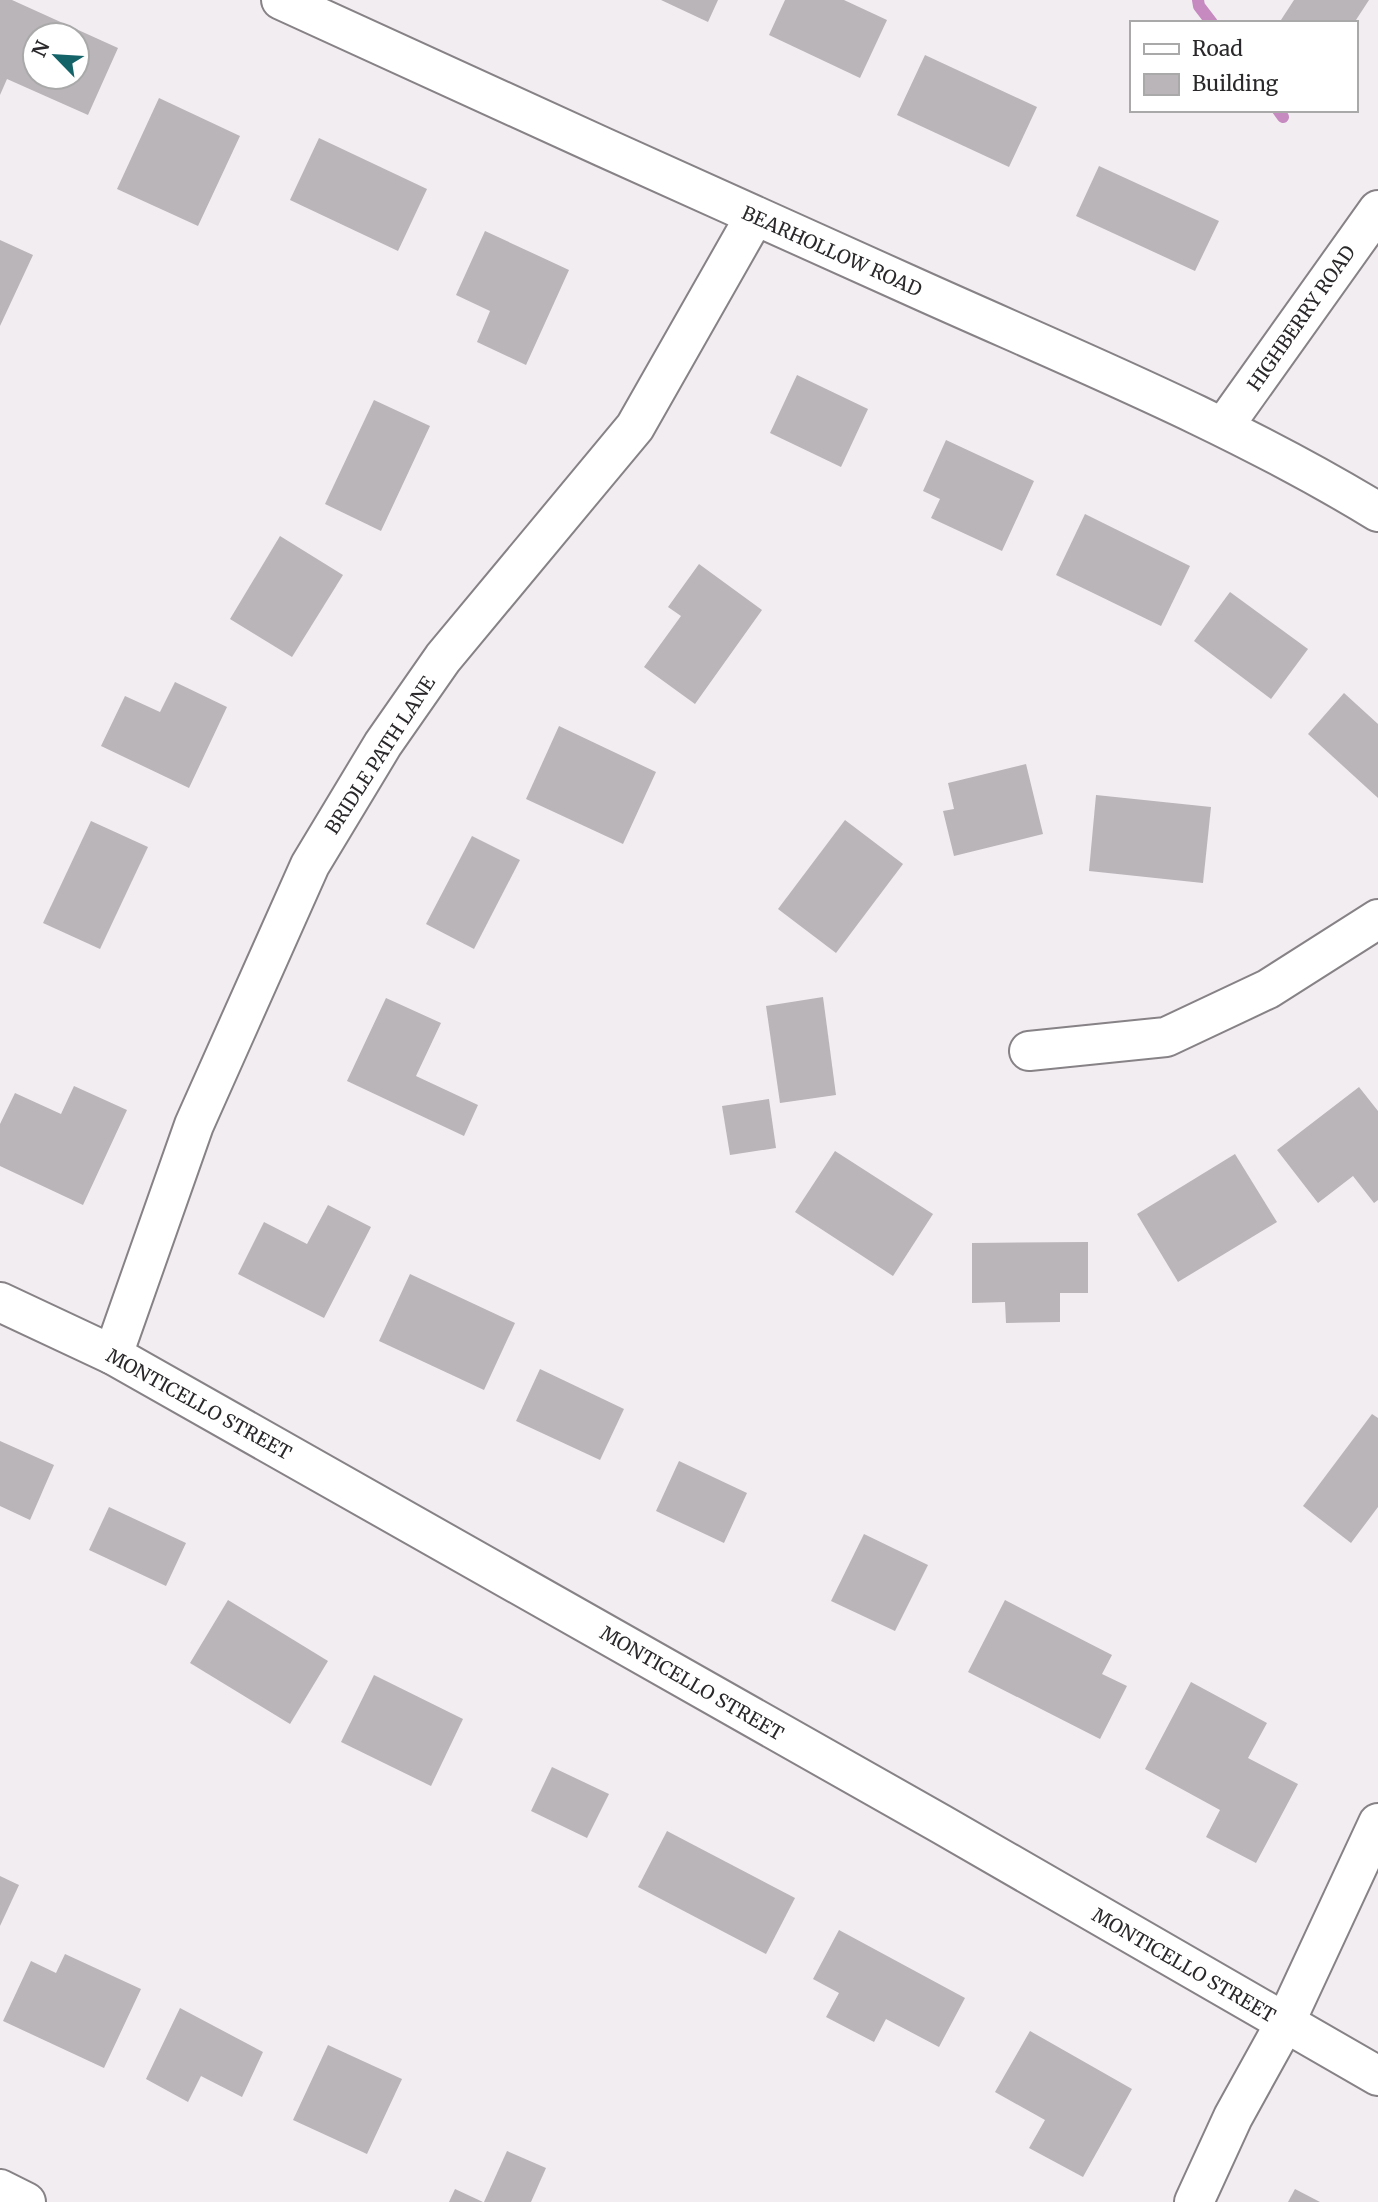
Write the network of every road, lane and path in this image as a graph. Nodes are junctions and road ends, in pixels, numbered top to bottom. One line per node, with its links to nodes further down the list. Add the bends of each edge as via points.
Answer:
1 (281, 0): 3 (street, BEARHOLLOW ROAD)
2 (1378, 210): 4 (street, HIGHBERRY ROAD)
3 (755, 216): 4 (street, BEARHOLLOW ROAD); 9 (street, BRIDLE PATH LANE, via 635,427 443,658 383,744 310,865 194,1125)
4 (1224, 426): 5 (street, BEARHOLLOW ROAD)
5 (1378, 512)
6 (1378, 919): 7 (street, via 1268,989 1166,1037)
7 (1029, 1051)
8 (0, 1302): 9 (street, MONTICELLO STREET)
9 (113, 1355): 11 (street, MONTICELLO STREET)
10 (1378, 1823): 11 (street)
11 (1285, 2023): 12 (street, MONTICELLO STREET); 15 (street, via 1233,2117)
12 (1378, 2076)
13 (0, 2189): 14 (street)
14 (26, 2202)
15 (1194, 2202)

